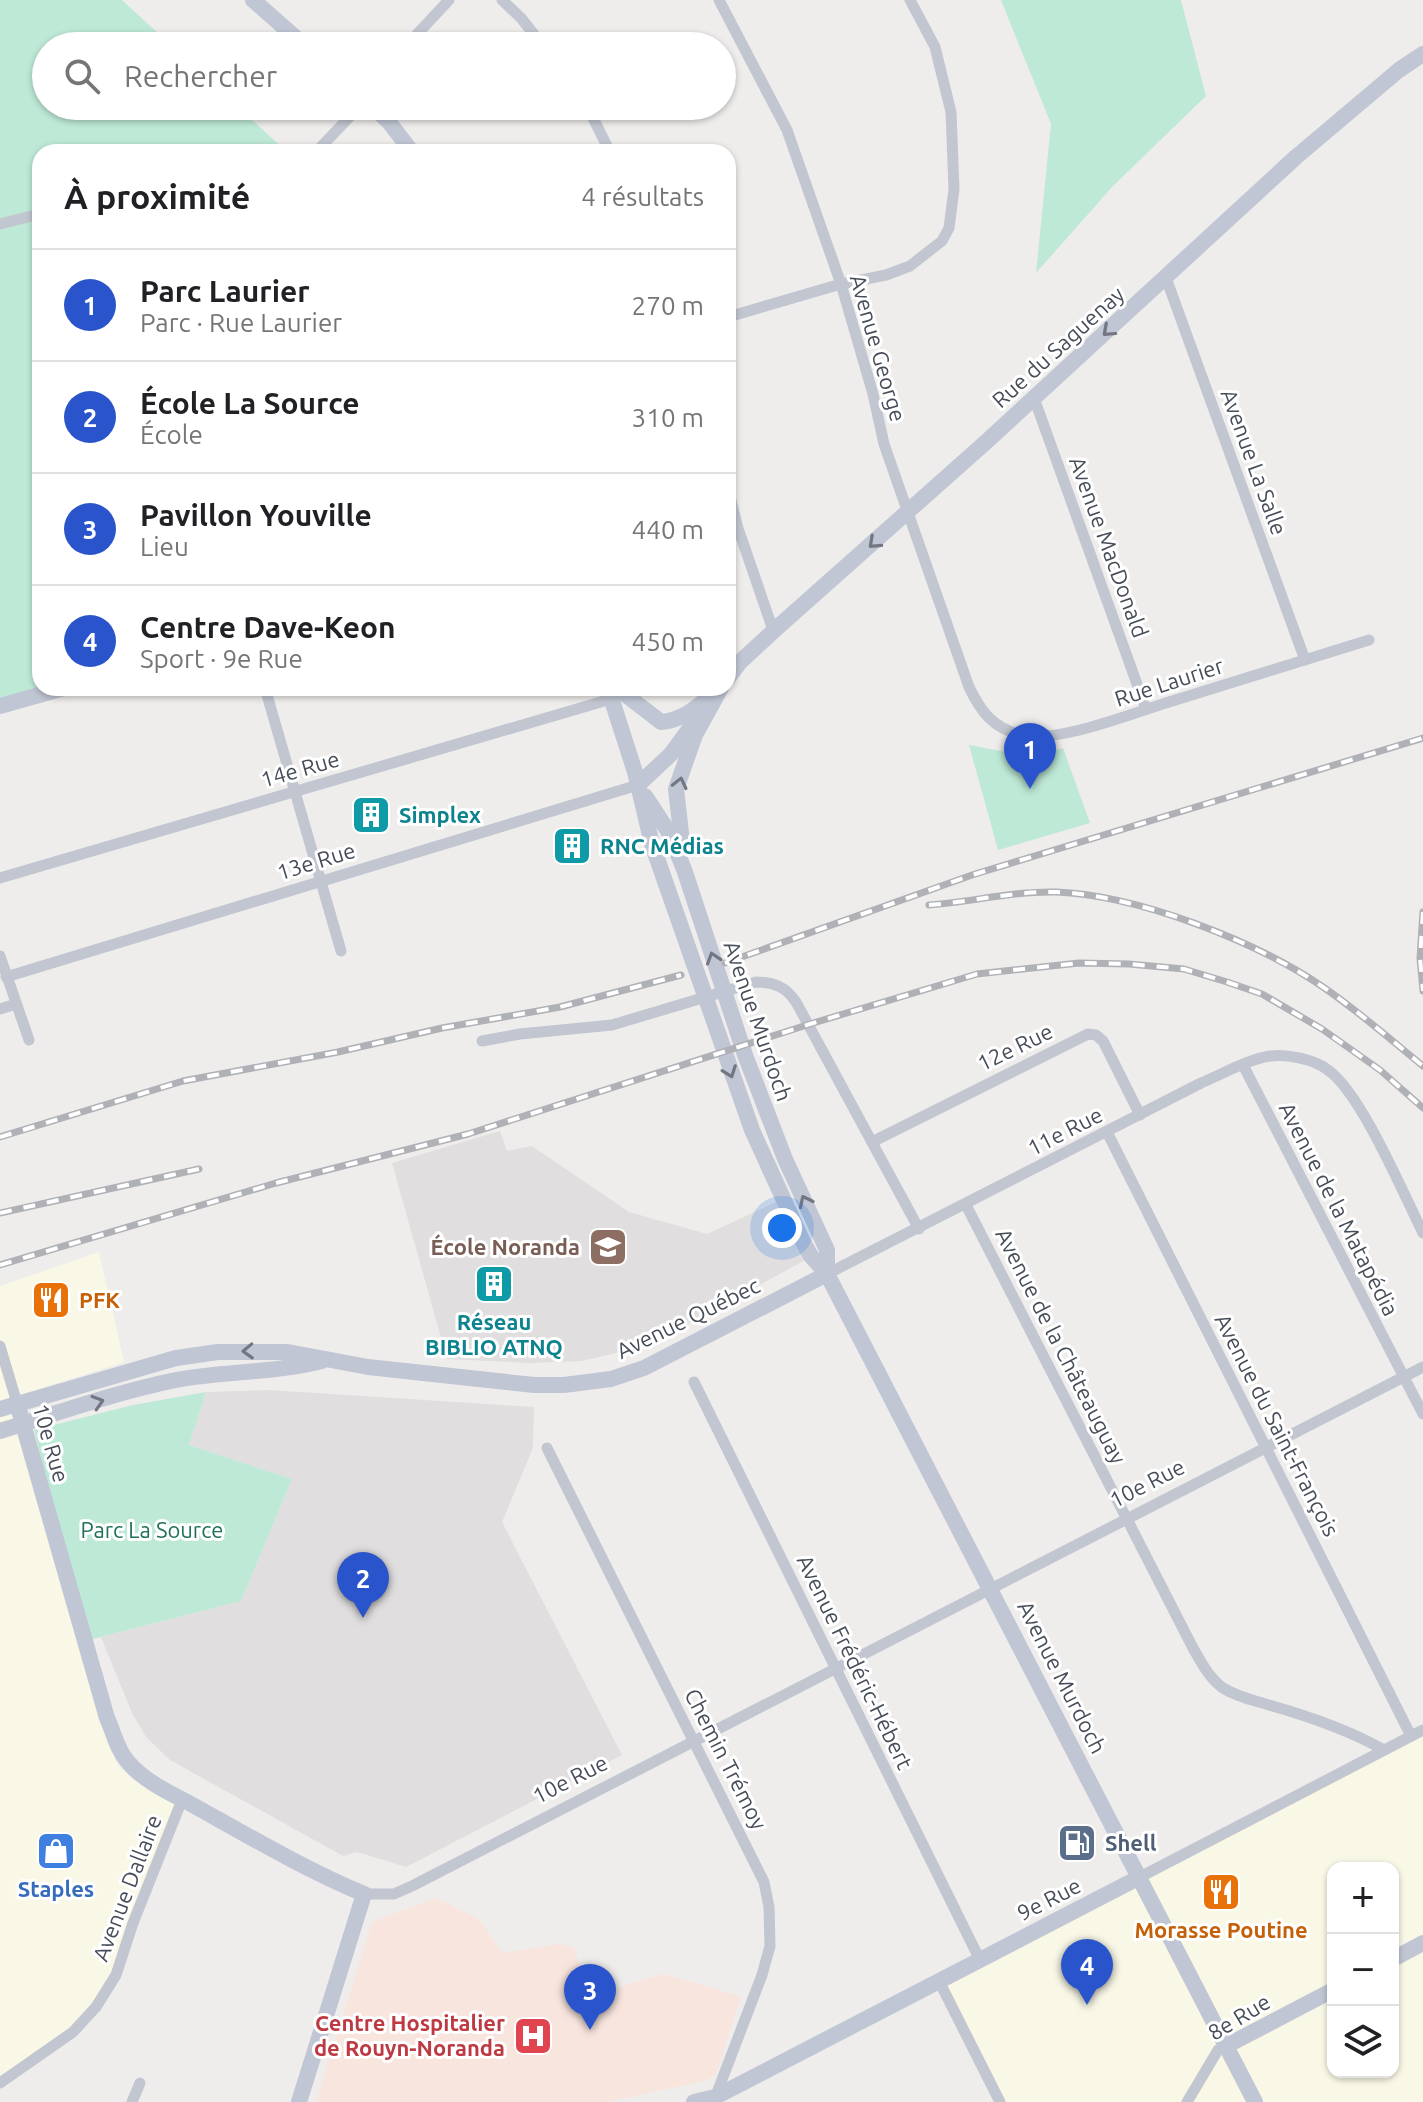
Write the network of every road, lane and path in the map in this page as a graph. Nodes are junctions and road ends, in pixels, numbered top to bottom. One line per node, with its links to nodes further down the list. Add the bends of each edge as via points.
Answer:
1 (253, 0): 6 (main road)
2 (449, 0): 7 (street)
3 (502, 0): 8 (street)
4 (719, 0): 10 (street, Avenue George)
5 (910, 0): 21 (street, via 935,47 951,112 954,189 949,228 942,241 910,266)
6 (289, 32)
7 (419, 32)
8 (532, 32)
9 (736, 32): 21 (street, Avenue George, via 787,130)
10 (736, 32)
11 (1423, 54): 20 (main road, Rue du Saguenay, via 1303,150)
12 (347, 120): 15 (street)
13 (387, 120): 16 (main road)
14 (594, 120): 17 (street)
15 (324, 144)
16 (406, 144)
17 (606, 144)
18 (32, 216): 19 (street)
19 (0, 224)
20 (1166, 278): 23 (main road, Rue du Saguenay, one-way to 23); 28 (street, Avenue La Salle)
21 (841, 284): 22 (street); 24 (street, Avenue George)
22 (736, 315)
23 (1034, 398): 24 (main road, Rue du Saguenay); 39 (street, Avenue MacDonald)
24 (908, 513): 26 (main road, Rue du Saguenay, one-way to 26); 40 (street, Avenue George)
25 (736, 520): 26 (street)
26 (774, 633): 29 (main road, Rue du Saguenay)
27 (1369, 640): 28 (street, Rue Laurier)
28 (1305, 660): 39 (street, Rue Laurier)
29 (736, 668)
30 (36, 696): 38 (main road)
31 (267, 696): 42 (street)
32 (599, 696): 42 (street, 14e Rue)
33 (613, 696): 41 (main road, Avenue Murdoch)
34 (619, 696): 35 (main road, via 661,722 675,720)
35 (710, 696)
36 (714, 696): 41 (main road, via 671,754)
37 (716, 696): 45 (main road, one-way to 37, via 676,789)
38 (0, 706)
39 (1146, 709): 40 (street, Rue Laurier, via 1110,722 1033,736 1020,735)
40 (982, 713)
41 (638, 785): 44 (street, 13e Rue); 45 (main road, Avenue Murdoch, via 670,834); 60 (main road, Avenue Murdoch, one-way to 60, via 652,844 752,1130 803,1242)
42 (295, 791): 43 (street, 14e Rue); 44 (street)
43 (0, 878)
44 (321, 881): 46 (street); 48 (street, 13e Rue)
45 (690, 887): 60 (main road, Avenue Murdoch, one-way to 45, via 825,1241 765,1110)
46 (341, 951)
47 (0, 956): 48 (street)
48 (6, 977): 49 (street)
49 (16, 1004): 50 (street); 51 (street)
50 (0, 1009)
51 (29, 1040)
52 (482, 1041): 56 (street, via 612,1025 766,982 791,995)
53 (1243, 1065): 54 (street, 11e Rue); 59 (street, 11e Rue, via 1282,1056 1328,1070 1354,1097); 64 (street, Avenue de la Matapédia)
54 (1140, 1115): 55 (street, 11e Rue); 56 (street, 12e Rue, via 1103,1041 1088,1034)
55 (1107, 1132): 57 (street, 11e Rue); 71 (street, Avenue du Saint-François)
56 (872, 1142): 58 (street)
57 (966, 1205): 58 (street, 11e Rue); 73 (street, Avenue de la Châteauguay)
58 (919, 1229): 60 (street, 11e Rue)
59 (1423, 1233)
60 (827, 1274): 62 (main road, Avenue Québec, via 644,1368 611,1379 534,1385); 74 (main road, Avenue Murdoch)
61 (0, 1346): 66 (street, 10e Rue)
62 (325, 1360): 66 (main road, Avenue Québec, one-way to 66, via 288,1352 203,1353); 69 (main road, Avenue Québec, one-way to 62, via 174,1381)
63 (1423, 1367): 64 (street, 10e Rue)
64 (1404, 1377): 68 (street, Avenue de la Matapédia); 71 (street, 10e Rue)
65 (694, 1382): 75 (street, Avenue Frédéric-Hébert)
66 (17, 1403): 67 (main road, Avenue Québec); 69 (main road, 10e Rue)
67 (0, 1409)
68 (1423, 1414)
69 (23, 1424): 70 (main road, Avenue Québec); 80 (main road, 10e Rue, via 118,1748 141,1775)
70 (0, 1431)
71 (1266, 1447): 73 (street, 10e Rue); 77 (street, Avenue du Saint-François)
72 (547, 1448): 78 (street, Chemin Trémoy)
73 (1126, 1518): 74 (street, 10e Rue); 79 (street, Avenue de la Châteauguay, via 1211,1678 1222,1688)
74 (991, 1587): 75 (street, 10e Rue); 81 (main road, Avenue Murdoch)
75 (836, 1667): 78 (street, 10e Rue); 85 (street, Avenue Frédéric-Hébert)
76 (1423, 1730): 77 (street, 9e Rue)
77 (1411, 1736): 79 (street, 9e Rue)
78 (694, 1740): 82 (street, 10e Rue, via 412,1886 394,1894); 91 (street, Chemin Trémoy, via 764,1882 770,1926 762,1975)
79 (1384, 1750): 81 (street, 9e Rue)
80 (182, 1800): 82 (main road, 10e Rue); 89 (street, Avenue Dallaire, via 116,1975 96,2007 73,2032)
81 (1140, 1877): 85 (main road, 9e Rue); 88 (main road, Avenue Murdoch)
82 (364, 1894): 93 (main road)
83 (1423, 1943): 84 (main road)
84 (1399, 1956)
85 (980, 1960): 86 (main road, 9e Rue)
86 (939, 1981): 91 (main road, 9e Rue); 95 (street)
87 (1327, 1993): 88 (main road, 8e Rue)
88 (1226, 2046): 96 (street, 8e Rue, via 1218,2050); 97 (main road, Avenue Murdoch)
89 (0, 2083)
90 (140, 2083): 92 (street)
91 (715, 2100): 94 (main road, 9e Rue)
92 (132, 2102)
93 (299, 2102)
94 (694, 2102)
95 (1000, 2102)
96 (1187, 2102)
97 (1255, 2102)

